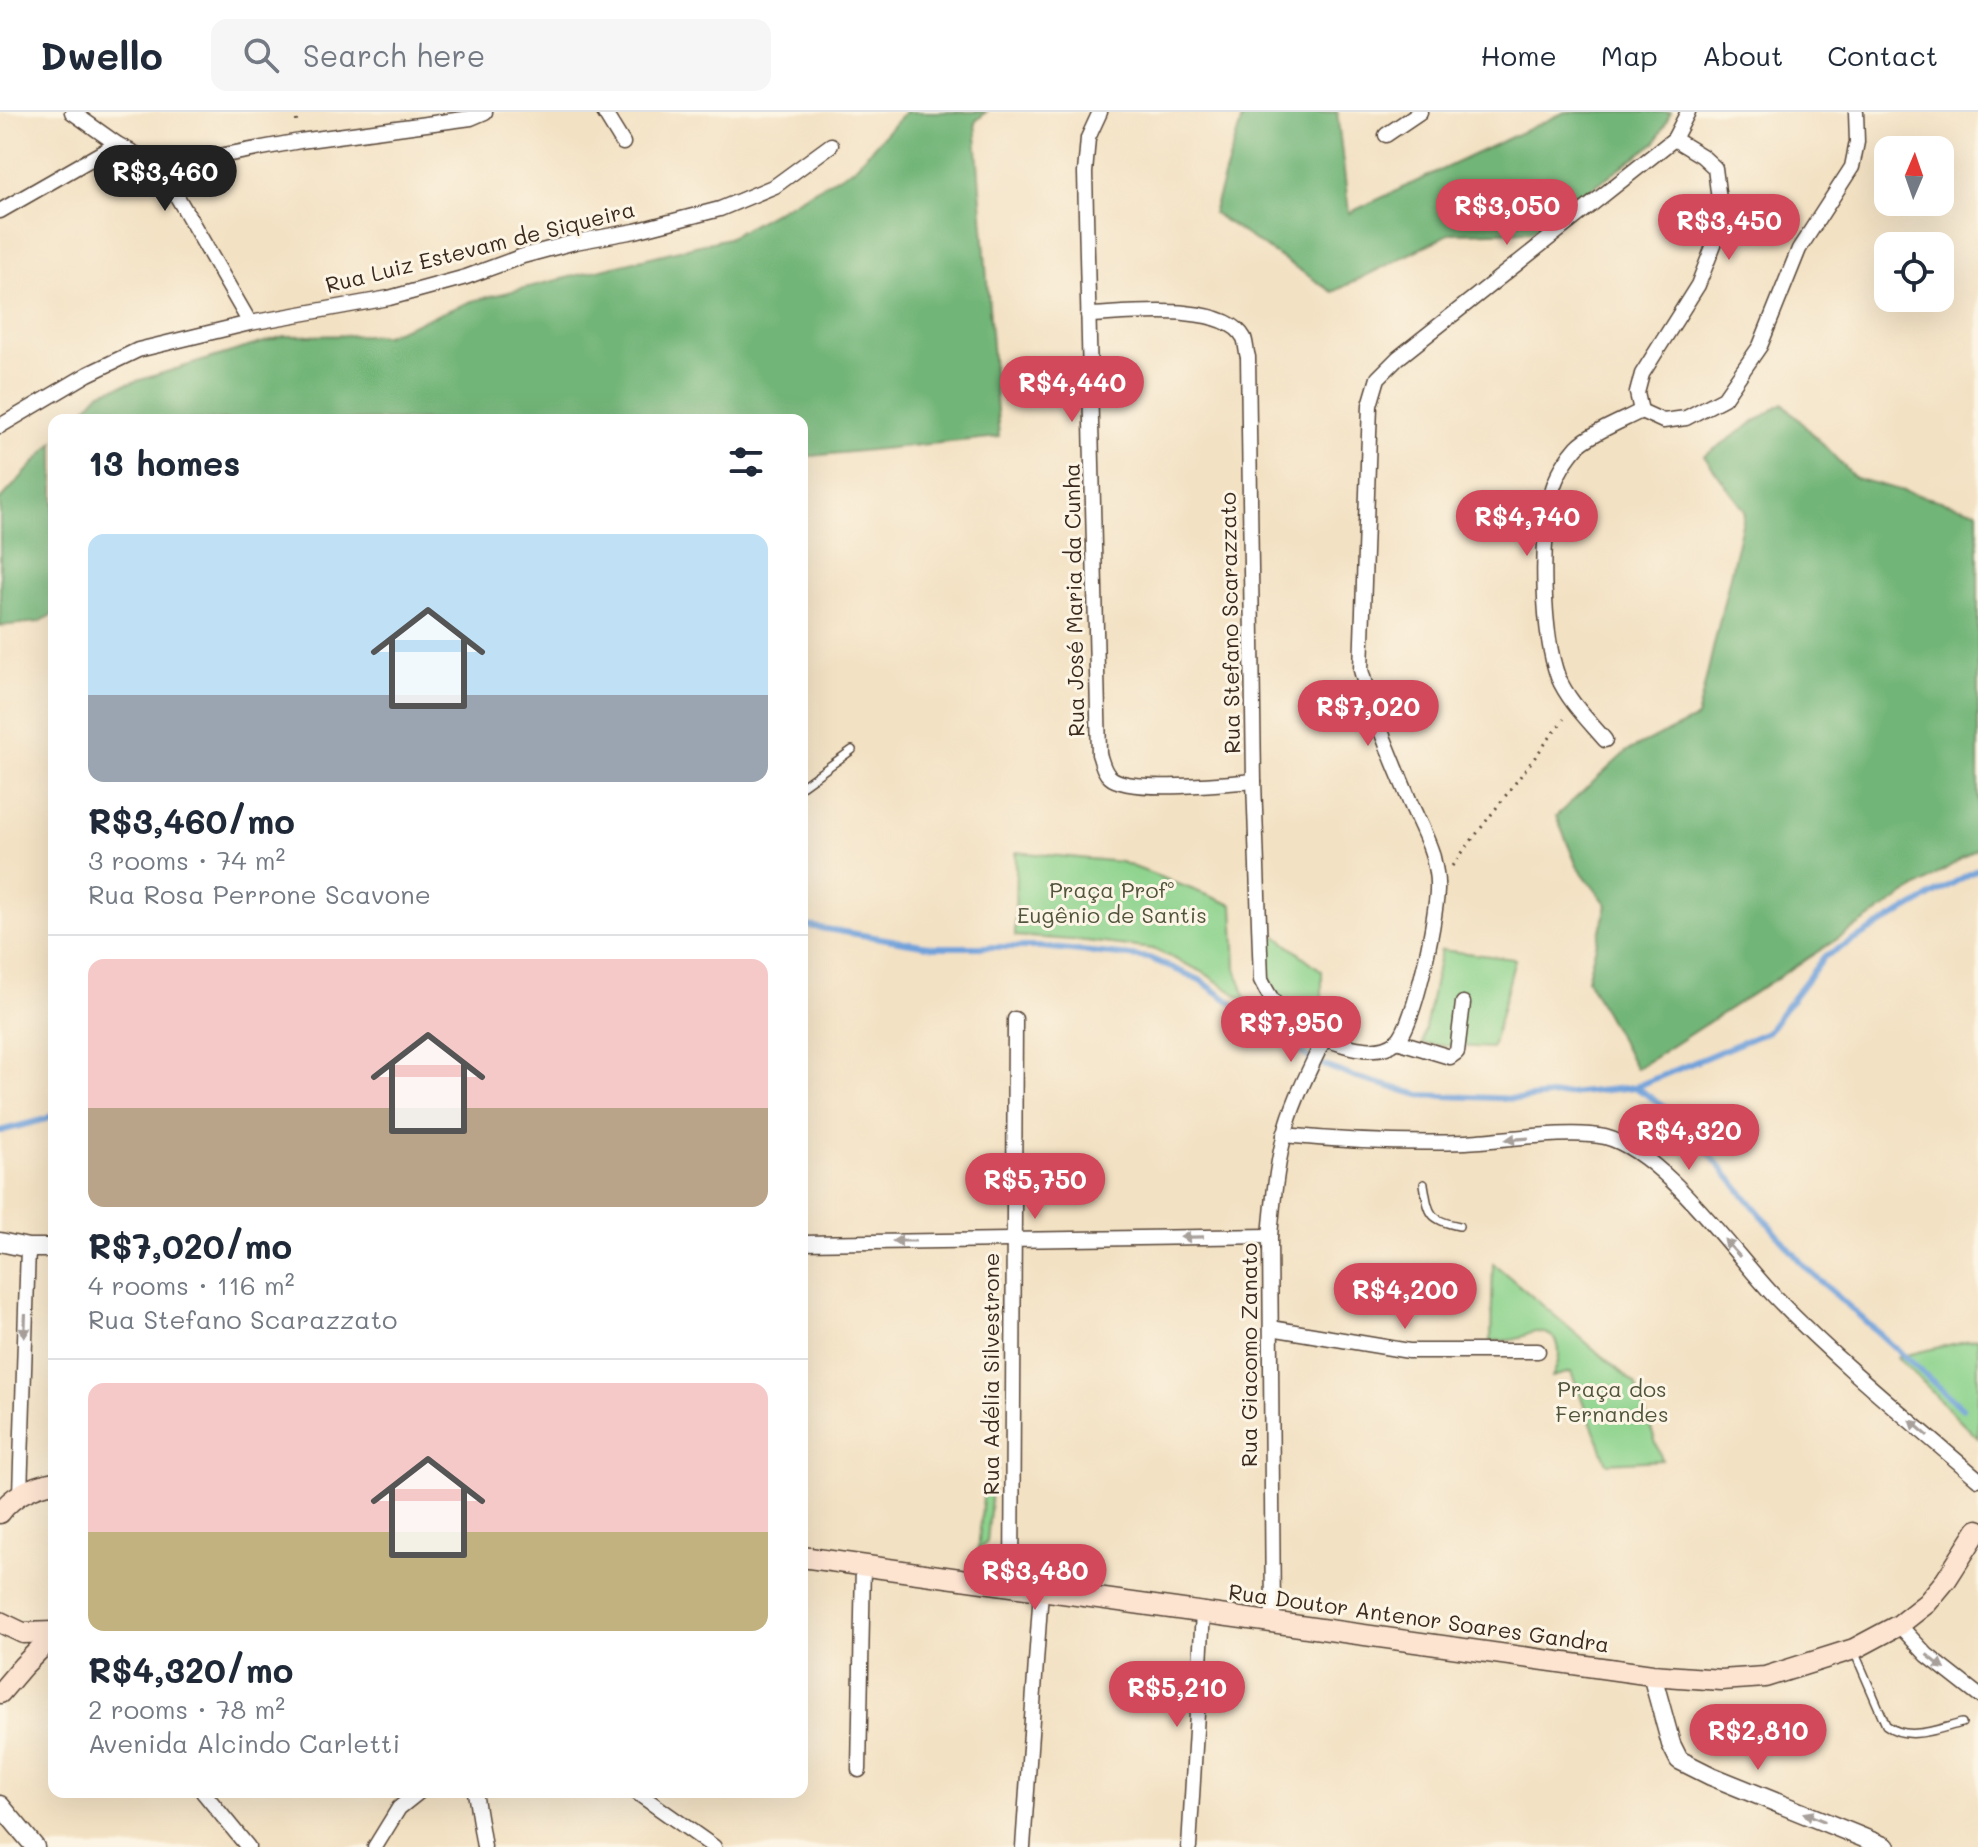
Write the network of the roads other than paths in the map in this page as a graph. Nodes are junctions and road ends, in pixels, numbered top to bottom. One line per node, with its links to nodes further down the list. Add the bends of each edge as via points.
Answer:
1 (72, 112): 11 (street)
2 (485, 112): 13 (street)
3 (604, 112): 10 (street)
4 (1100, 112): 15 (street, Rua José Maria da Cunha, via 1088,138 1085,173)
5 (1420, 112): 8 (street)
6 (1688, 112): 9 (street)
7 (1856, 112): 17 (street, via 1852,167 1799,249 1760,346 1724,398 1686,418 1663,421)
8 (1386, 135)
9 (1674, 139): 17 (street, via 1715,168 1722,224 1698,285 1642,374 1637,393); 25 (street, via 1378,378 1370,405 1361,670 1371,707 1432,853 1438,885 1421,985)
10 (623, 143)
11 (117, 144): 13 (street); 14 (street)
12 (831, 145): 16 (street, Rua Luiz Estevam de Siqueira, via 775,186 720,209 562,245 389,298)
13 (160, 167): 16 (street)
14 (0, 211)
15 (1088, 315): 21 (street, Rua Stefano Scarazzato, via 1194,314 1213,317 1243,338 1248,357); 21 (street, Rua José Maria da Cunha, via 1103,768 1110,777 1133,786)
16 (250, 323): 18 (street, Rua Luiz Estevam de Siqueira, via 138,350)
17 (1641, 411): 19 (street, via 1579,444 1559,472 1550,499 1548,637 1559,678)
18 (0, 426)
19 (1605, 740)
20 (852, 750): 22 (lane)
21 (1254, 781): 26 (street, Rua Stefano Scarazzato, via 1261,980 1293,1024)
22 (808, 782)
23 (1463, 1003): 25 (street, via 1457,1052 1450,1057)
24 (1015, 1019): 31 (street, Rua Adélia Silvestrone)
25 (1397, 1041): 26 (street, Rua Stefano Scarazzato, via 1377,1050)
26 (1321, 1045): 27 (street, Rua Giacomo Zanato)
27 (1284, 1135): 30 (street, Rua Giacomo Zanato); 38 (street, one-way to 27, via 1776,1298 1657,1165 1627,1145 1573,1135 1457,1142)
28 (1424, 1184): 29 (lane, via 1433,1217)
29 (1459, 1226)
30 (1270, 1236): 31 (street, one-way to 31); 36 (street, Rua Giacomo Zanato)
31 (1014, 1240): 33 (street, one-way to 33); 45 (street, Rua Adélia Silvestrone)
32 (0, 1242): 34 (street)
33 (808, 1243)
34 (28, 1248): 35 (street); 40 (street, one-way to 40)
35 (48, 1248)
36 (1271, 1328): 37 (street, via 1409,1351); 48 (street, Rua Giacomo Zanato)
37 (1538, 1351)
38 (1978, 1479)
39 (48, 1483): 40 (main road)
40 (20, 1494): 41 (main road)
41 (0, 1513)
42 (1978, 1530): 50 (main road, Rua Doutor Antenor Soares Gandra, via 1927,1603)
43 (808, 1558): 44 (main road, Rua Doutor Antenor Soares Gandra)
44 (863, 1564): 45 (main road, Rua Doutor Antenor Soares Gandra); 58 (street)
45 (1012, 1586): 46 (main road, Rua Doutor Antenor Soares Gandra)
46 (1041, 1591): 47 (main road, Rua Doutor Antenor Soares Gandra); 69 (street)
47 (1203, 1613): 48 (main road, Rua Doutor Antenor Soares Gandra); 70 (street)
48 (1273, 1621): 54 (main road, Rua Doutor Antenor Soares Gandra)
49 (0, 1622): 51 (main road, via 23,1633)
50 (1899, 1625): 53 (main road, Rua Doutor Antenor Soares Gandra); 56 (street, one-way to 56)
51 (48, 1633)
52 (48, 1640): 55 (main road)
53 (1854, 1649): 54 (main road, Rua Doutor Antenor Soares Gandra, via 1765,1677); 57 (lane, via 1886,1725 1895,1732 1910,1735)
54 (1652, 1675): 71 (street, one-way to 54, via 1679,1760)
55 (0, 1693)
56 (1978, 1695)
57 (1962, 1723)
58 (859, 1770)
59 (208, 1798): 65 (street)
60 (412, 1798): 66 (street, via 399,1808)
61 (476, 1798): 67 (street)
62 (645, 1798): 68 (street)
63 (0, 1805): 64 (street)
64 (35, 1847)
65 (248, 1847)
66 (375, 1847)
67 (484, 1847)
68 (714, 1847)
69 (1023, 1847)
70 (1189, 1847)
71 (1886, 1847)

